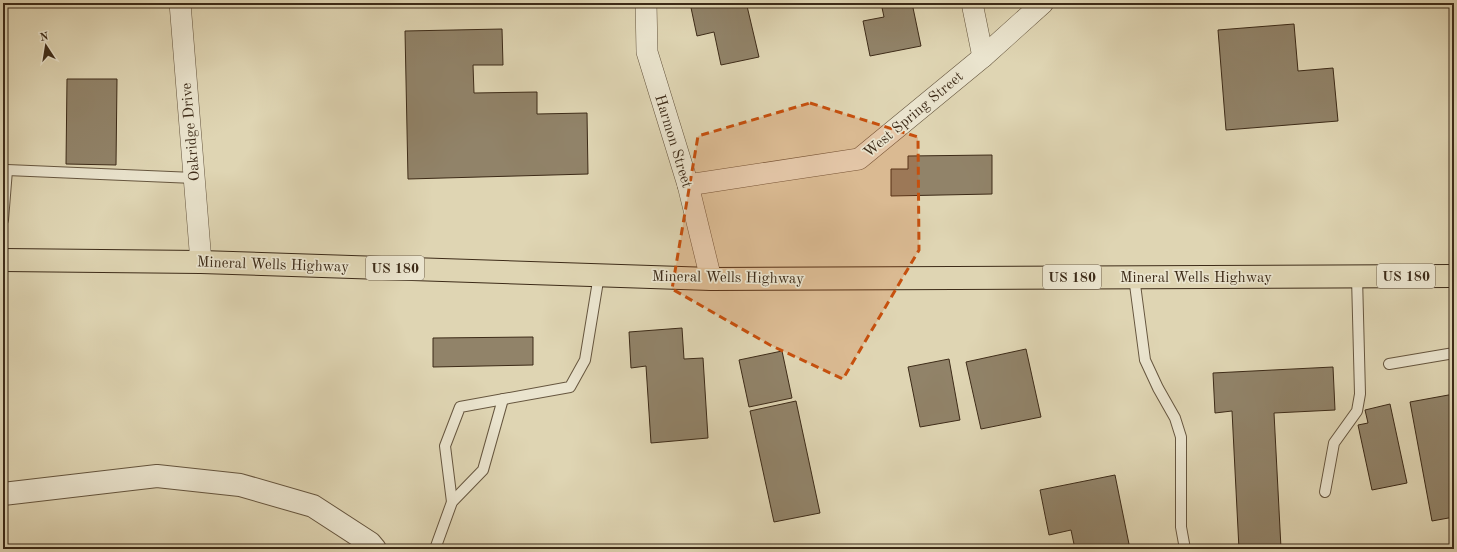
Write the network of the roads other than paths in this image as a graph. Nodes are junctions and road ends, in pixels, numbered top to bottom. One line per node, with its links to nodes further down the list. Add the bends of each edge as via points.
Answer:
1 (180, 3): 6 (street, Oakridge Drive)
2 (646, 3): 7 (street, Harmon Street, via 647,52)
3 (972, 3): 5 (street)
4 (1043, 3): 5 (street, West Spring Street)
5 (983, 56): 7 (street, West Spring Street, via 860,159)
6 (194, 178): 8 (lane, via 7,170); 10 (street, Oakridge Drive)
7 (688, 185): 15 (street, Harmon Street)
8 (3, 220)
9 (3, 260): 10 (main road, Mineral Wells Highway / US 180)
10 (201, 262): 11 (main road, Mineral Wells Highway / US 180)
11 (599, 275): 15 (main road, Mineral Wells Highway / US 180); 18 (lane, via 585,360 570,387)
12 (1454, 276): 14 (main road, Mineral Wells Highway / US 180)
13 (1134, 277): 14 (main road, Mineral Wells Highway / US 180); 15 (main road, Mineral Wells Highway / US 180); 24 (lane, via 1145,360 1175,418 1181,437 1181,527)
14 (1357, 277): 19 (lane, via 1360,394 1357,411 1334,443)
15 (711, 279)
16 (1454, 353): 17 (lane)
17 (1389, 364)
18 (503, 399): 21 (lane, via 483,470); 21 (lane, via 460,407 445,446)
19 (1325, 492)
20 (3, 494): 22 (street, via 157,476 240,485 313,506)
21 (452, 502): 23 (lane)
22 (376, 549)
23 (435, 549)
24 (1185, 549)

